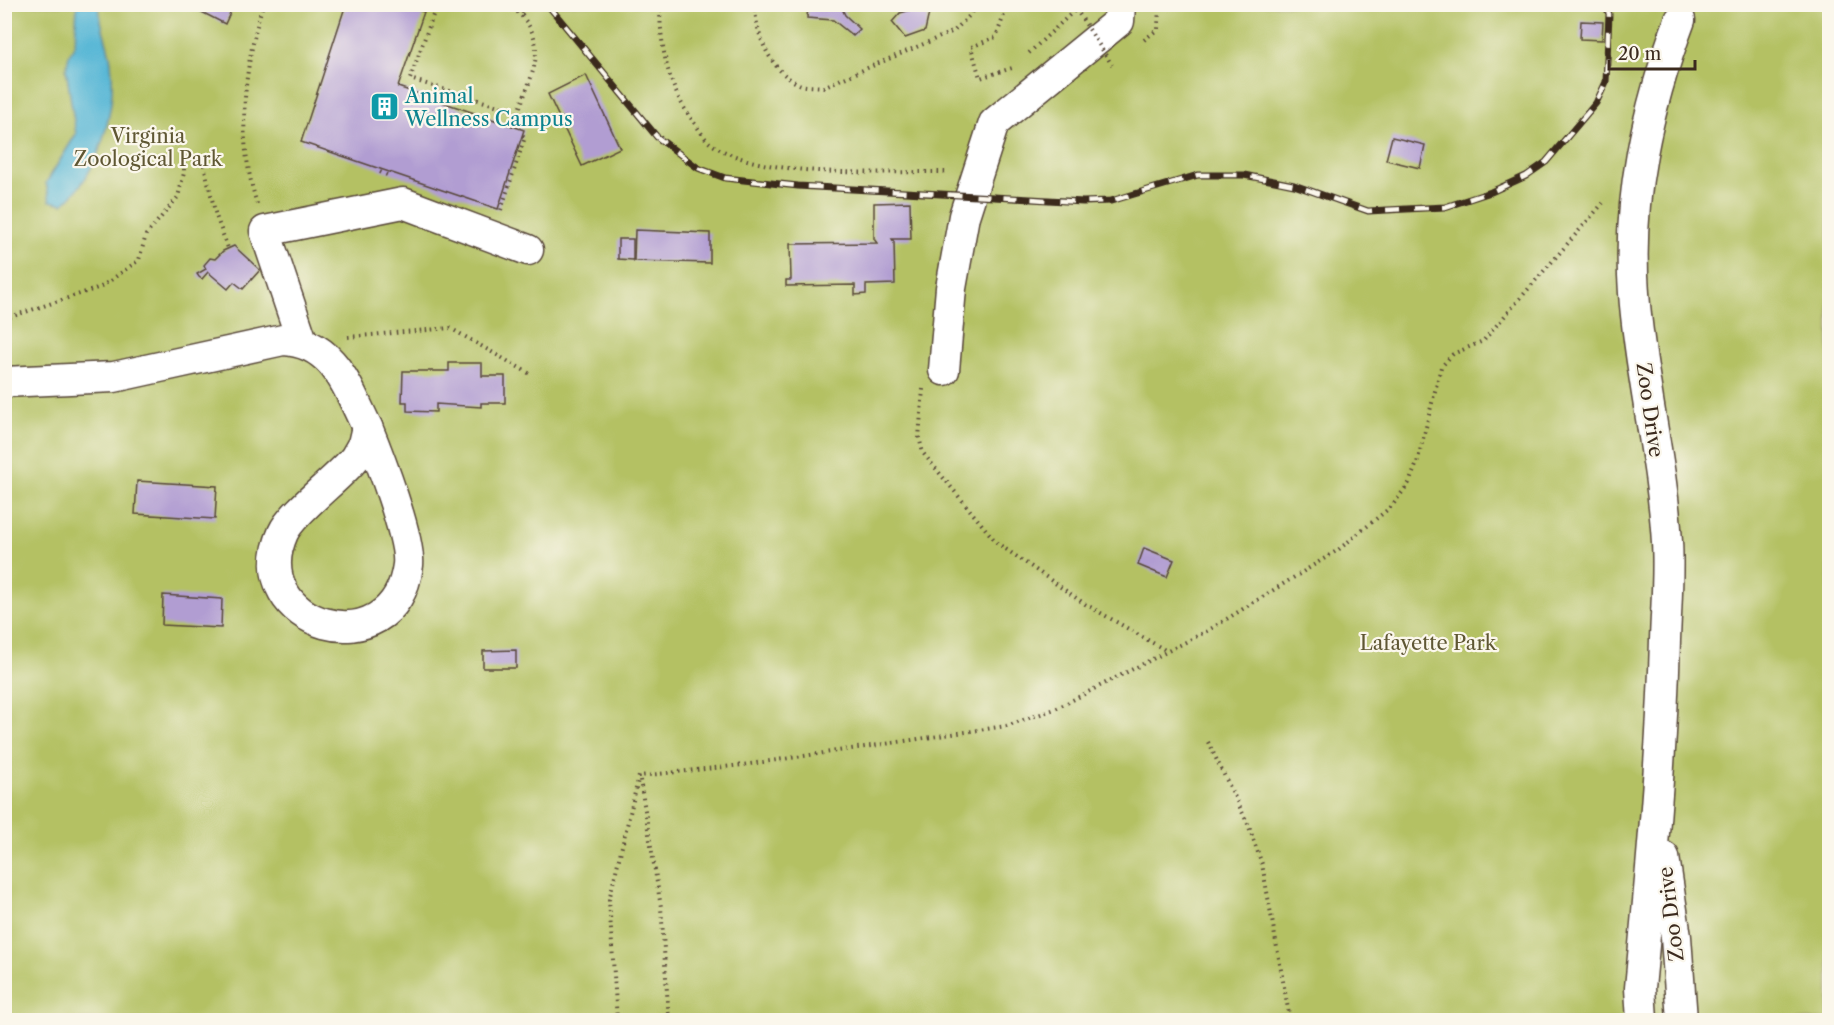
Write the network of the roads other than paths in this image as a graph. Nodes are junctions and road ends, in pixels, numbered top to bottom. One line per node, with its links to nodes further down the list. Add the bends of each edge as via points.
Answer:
1 (1120, 4): 5 (lane, via 1119,21 994,123 964,216)
2 (1680, 20): 8 (lane, Zoo Drive, via 1643,140 1632,251 1634,295 1667,543)
3 (528, 250): 4 (lane, via 403,202 265,231)
4 (302, 340): 6 (lane, via 284,340 114,377); 7 (lane, via 318,348 337,369)
5 (934, 375)
6 (4, 382)
7 (367, 426): 7 (lane, via 355,458 284,531 277,550 277,571 285,595 312,620 332,627 354,626 374,619 390,606 402,588 408,563 405,542)
8 (1657, 807): 9 (lane, Zoo Drive, via 1640,988); 10 (lane, Zoo Drive, via 1676,937)
9 (1642, 1020)
10 (1682, 1020)

